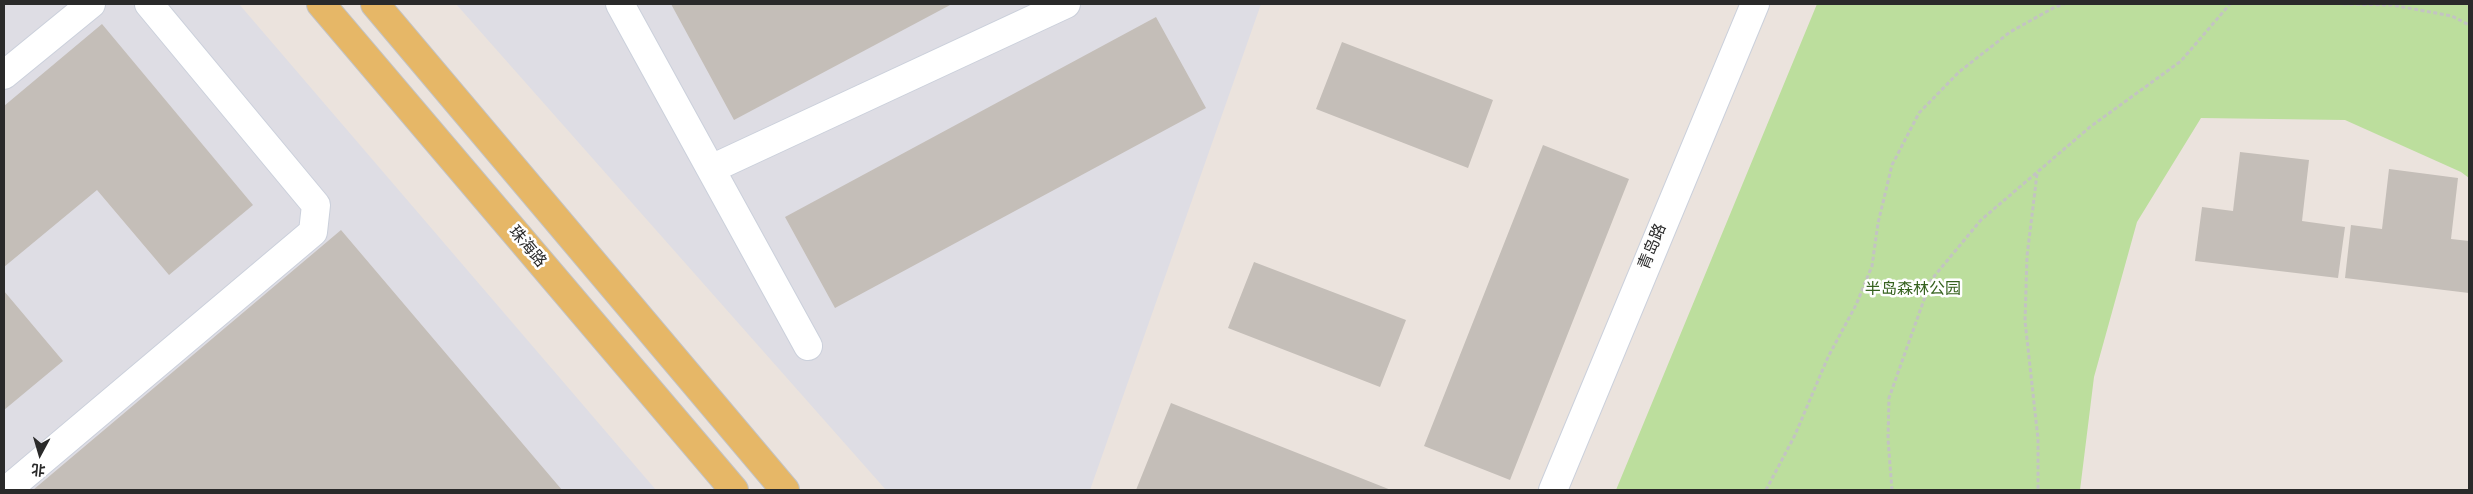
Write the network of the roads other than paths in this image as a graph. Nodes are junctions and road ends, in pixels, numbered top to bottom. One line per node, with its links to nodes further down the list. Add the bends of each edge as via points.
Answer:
1 (91, 4): 8 (street)
2 (149, 4): 11 (street, via 316,206 313,232)
3 (321, 4): 12 (main road, 珠海路)
4 (375, 4): 13 (main road)
5 (620, 4): 9 (street)
6 (1066, 4): 9 (street)
7 (1755, 4): 14 (street, 青岛路)
8 (4, 75)
9 (711, 169): 10 (street)
10 (808, 346)
11 (7, 490)
12 (734, 490)
13 (785, 490)
14 (1553, 490)

